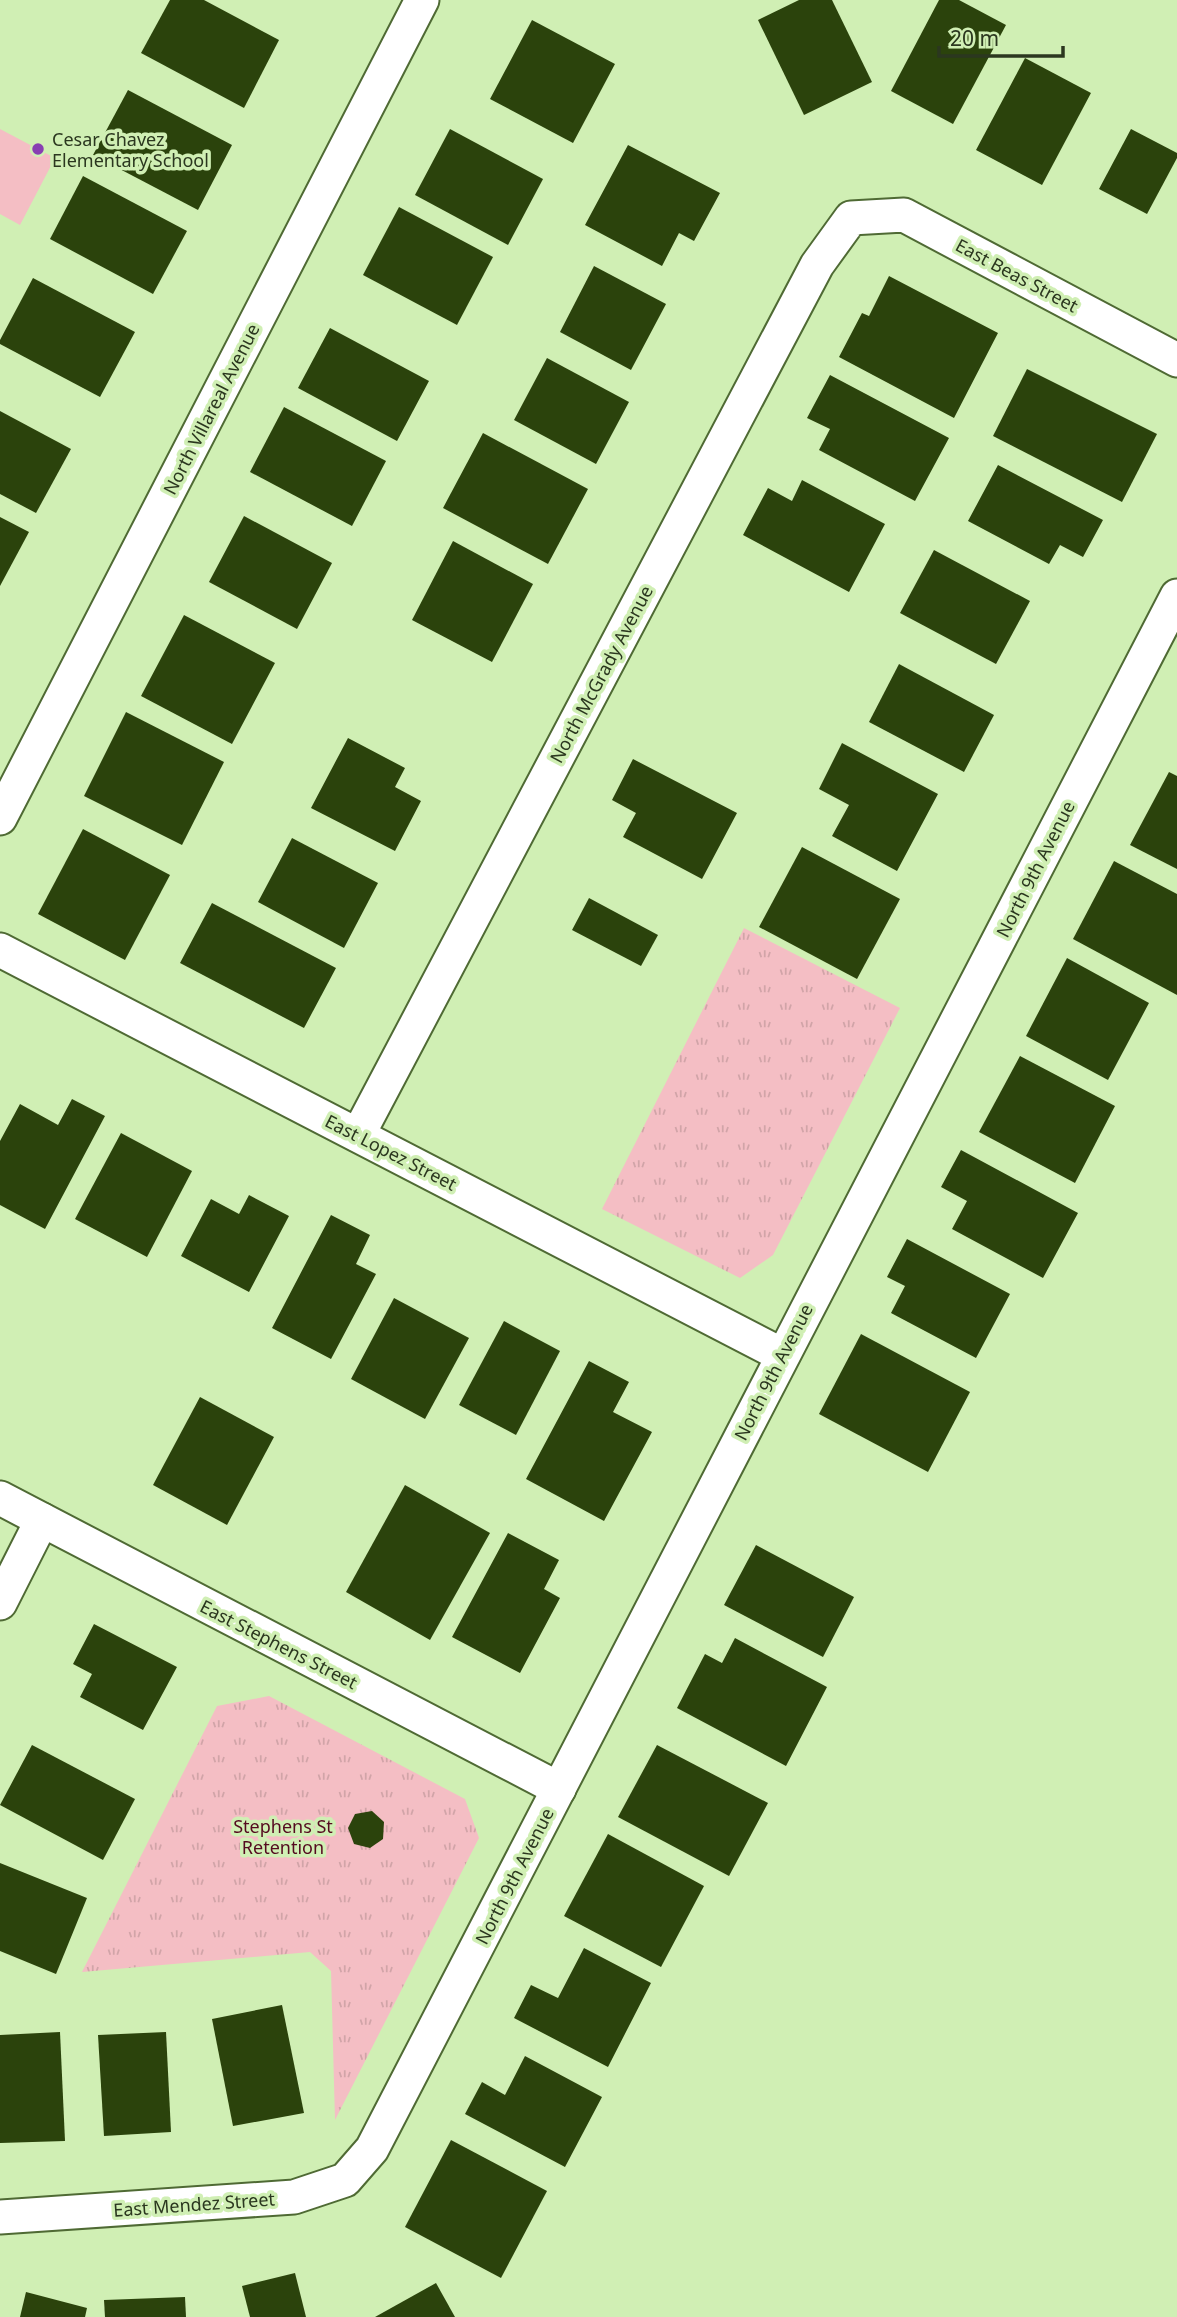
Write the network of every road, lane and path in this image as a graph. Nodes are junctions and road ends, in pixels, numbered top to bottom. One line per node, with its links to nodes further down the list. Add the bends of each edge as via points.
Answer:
1 (422, 0): 5 (street, North Villareal Avenue)
2 (851, 218): 3 (street, East Beas Street, via 904,215); 7 (street, North McGrady Avenue, via 817,265)
3 (1177, 360)
4 (1177, 596): 8 (street, North 9th Avenue)
5 (0, 818)
6 (0, 950): 7 (street, East Lopez Street)
7 (358, 1135): 8 (street, East Lopez Street)
8 (782, 1355): 12 (street, North 9th Avenue)
9 (0, 1499): 10 (street, East Stephens Street)
10 (42, 1520): 11 (street); 12 (street, East Stephens Street)
11 (0, 1603)
12 (559, 1789): 13 (street, North 9th Avenue)
13 (372, 2149): 14 (street, East Mendez Street, via 345,2180 294,2197)
14 (0, 2217)

